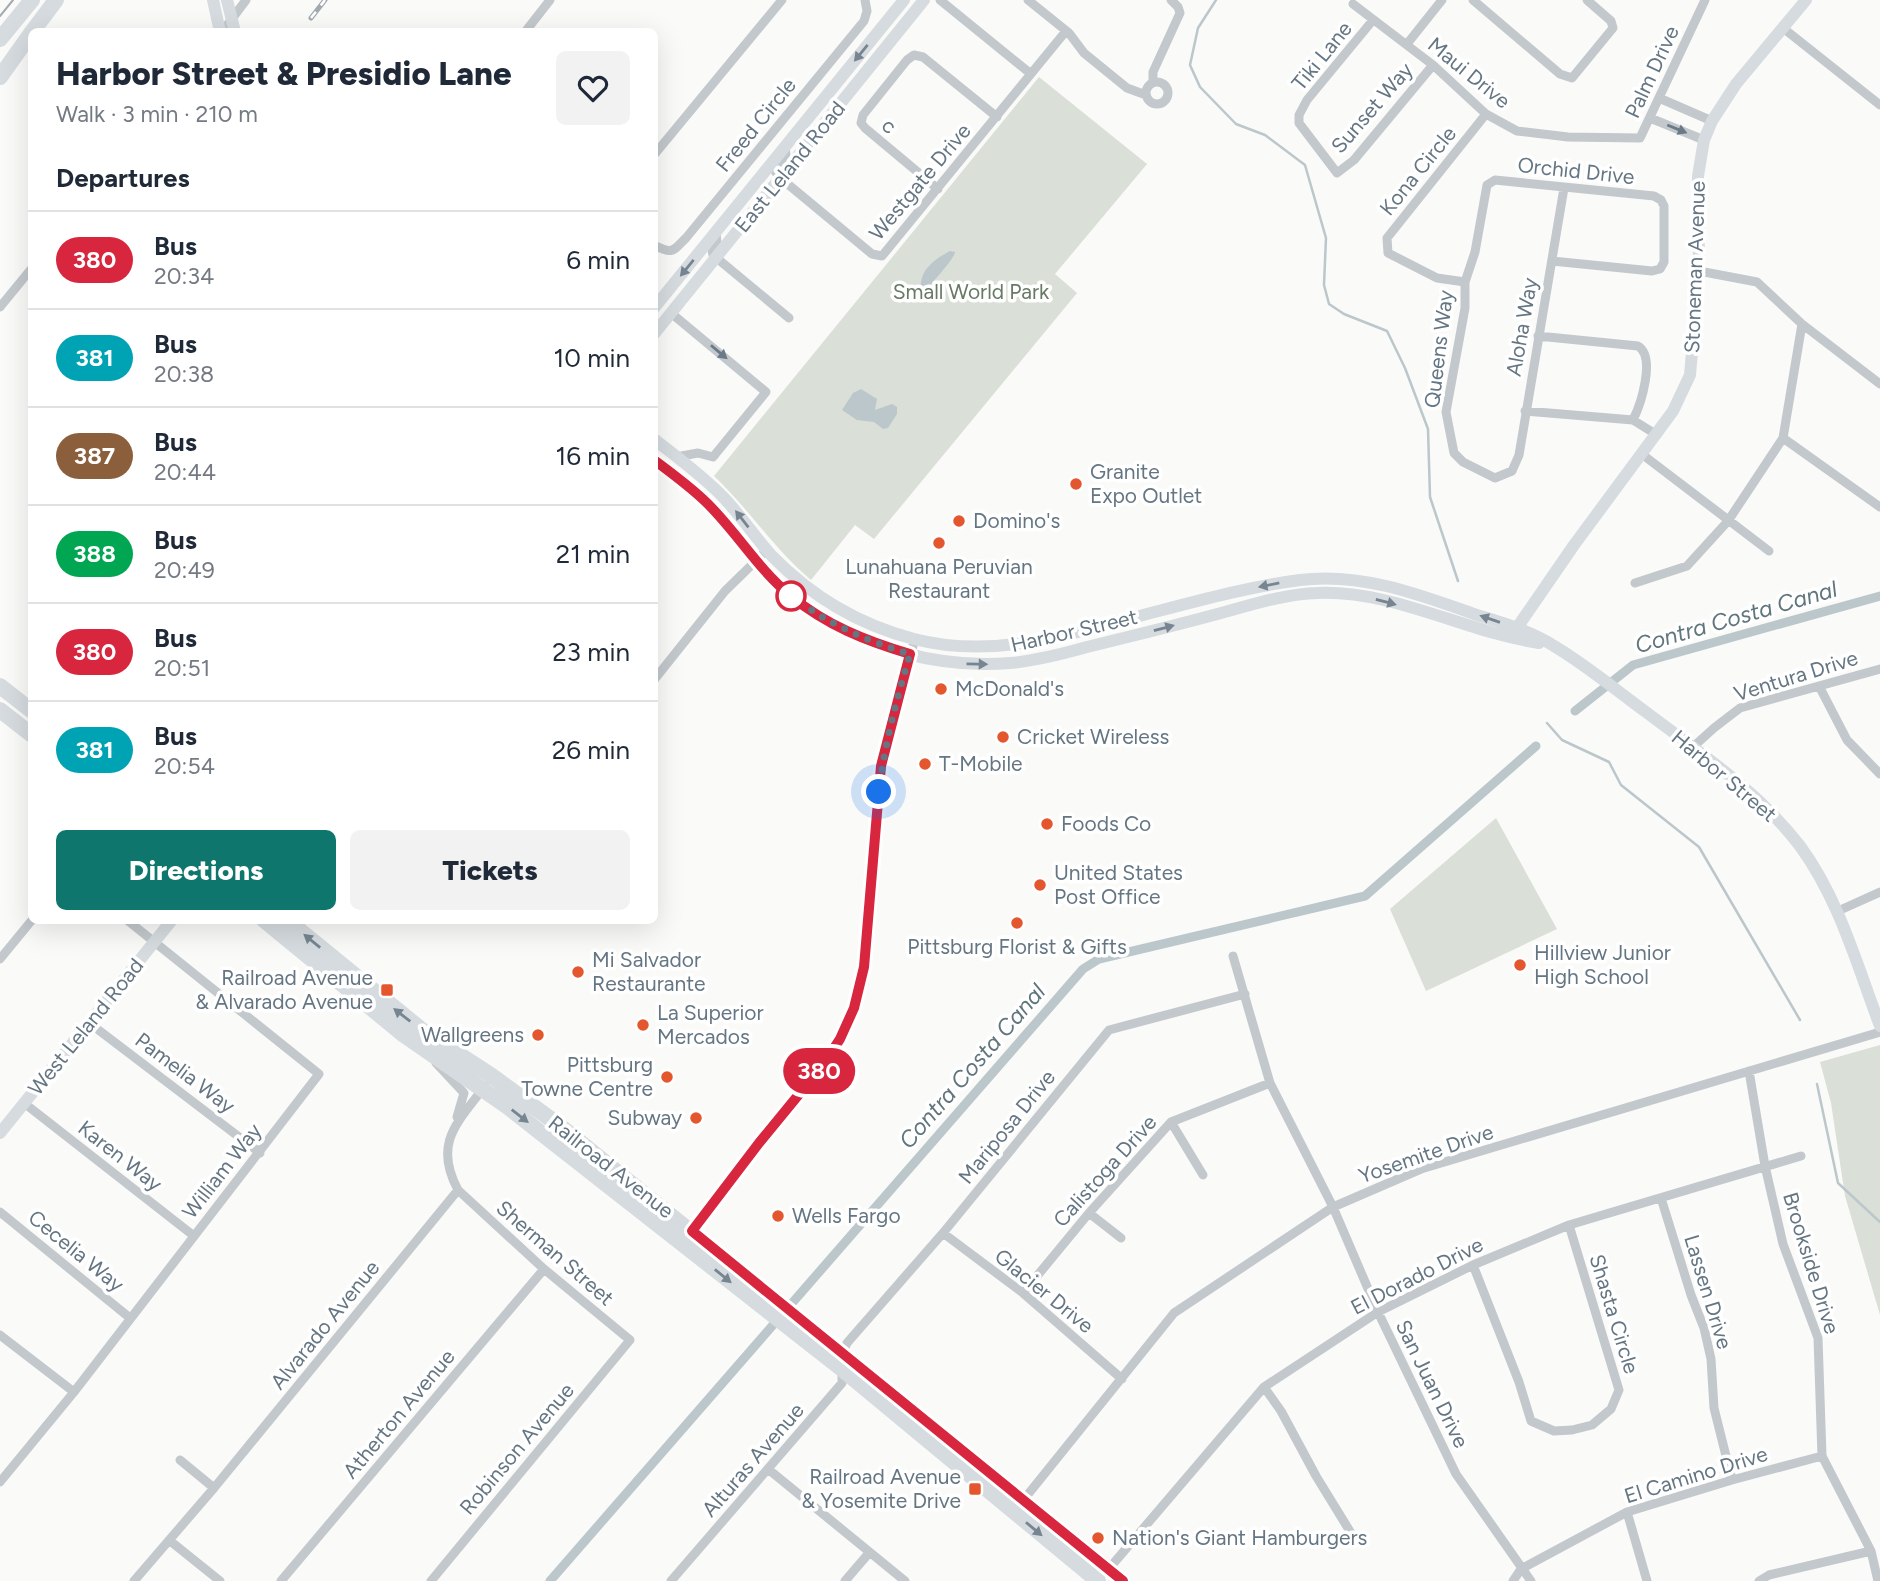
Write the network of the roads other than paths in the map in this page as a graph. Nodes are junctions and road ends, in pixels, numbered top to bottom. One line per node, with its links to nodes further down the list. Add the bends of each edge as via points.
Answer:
1 (32, 0): 30 (highway)
2 (56, 0): 22 (highway)
3 (212, 0): 23 (street)
4 (227, 0): 20 (street)
5 (246, 0): 20 (street)
6 (551, 0): 26 (street)
7 (782, 0): 46 (street)
8 (865, 0): 53 (street, Freed Circle, via 864,21 687,238 675,250)
9 (904, 0): 45 (street, East Leland Road, one-way to 45)
10 (924, 0): 48 (street, East Leland Road)
11 (940, 0): 33 (street)
12 (1028, 0): 28 (street)
13 (1171, 0): 35 (street, via 1180,13 1153,72)
14 (1442, 0): 31 (street)
15 (1473, 0): 16 (street, via 1560,74 1572,78 1613,28)
16 (1587, 0)
17 (1706, 0): 37 (street, Palm Drive)
18 (1806, 0): 27 (street, Stoneman Avenue)
19 (1353, 4): 21 (street, Maui Drive)
20 (231, 18): 24 (street); 25 (street)
21 (1373, 20): 31 (street, Maui Drive); 47 (street, Tiki Lane, via 1299,115 1299,123)
22 (35, 28)
23 (220, 28)
24 (224, 28)
25 (234, 28)
26 (528, 28)
27 (1783, 28): 38 (street); 42 (street, Stoneman Avenue)
28 (1066, 30): 33 (street, Westgate Drive); 36 (street, via 1084,53 1127,88)
29 (28, 38): 34 (highway)
30 (0, 39)
31 (1406, 44): 32 (street, Maui Drive)
32 (1433, 65): 39 (street, Maui Drive); 47 (street, Sunset Way)
33 (1031, 74): 40 (street, Westgate Drive)
34 (0, 77)
35 (1153, 82): 36 (street); 36 (street, via 1166,86 1165,100 1152,103)
36 (1146, 94)
37 (1659, 98): 41 (street, Palm Drive); 42 (street)
38 (1880, 105)
39 (1486, 114): 43 (street, Maui Drive, via 1517,131); 58 (street, Kona Circle, via 1387,237 1388,253 1437,278)
40 (996, 117): 50 (street, Westgate Drive); 50 (street, c, via 923,57 914,55 907,60 861,121)
41 (1650, 118): 43 (street, Palm Drive, via 1640,138); 44 (street, one-way to 44)
42 (1712, 121): 44 (street, Stoneman Avenue)
43 (1618, 139)
44 (1704, 140): 56 (street, Stoneman Avenue, via 1698,176)
45 (785, 148): 48 (street, via 786,155 775,171); 52 (street, East Leland Road)
46 (658, 150)
47 (1337, 173)
48 (780, 179): 50 (street, Westgate Drive, via 880,256); 54 (street, East Leland Road)
49 (1488, 185): 51 (street, Orchid Drive, via 1495,180); 58 (street, Queens Way)
50 (938, 188)
51 (1564, 188): 55 (street, Aloha Way); 55 (street, Orchid Drive, via 1661,200 1664,262 1652,271)
52 (716, 232): 54 (street, via 712,253); 59 (street, East Leland Road, one-way to 59)
53 (658, 246)
54 (716, 258): 61 (street, East Leland Road); 62 (street)
55 (1552, 261): 65 (street, Aloha Way)
56 (1699, 271): 63 (street, via 1757,282); 69 (street, Stoneman Avenue, via 1690,375)
57 (28, 273): 60 (street)
58 (1465, 282): 77 (street, Queens Way, via 1465,308 1446,412 1450,437 1454,453 1485,475 1495,478)
59 (658, 303)
60 (0, 307)
61 (671, 313): 64 (street, East Leland Road); 74 (street, one-way to 74, via 766,392)
62 (789, 318)
63 (1802, 324): 66 (street); 70 (street)
64 (658, 329)
65 (1538, 336): 67 (street, Aloha Way); 68 (street, via 1644,350 1643,393)
66 (1880, 384)
67 (1525, 411): 68 (street); 77 (street, Aloha Way)
68 (1633, 420): 69 (street)
69 (1657, 435): 72 (street, Stoneman Avenue)
70 (1783, 438): 78 (street); 79 (street)
71 (658, 442): 73 (street, Harbor Street)
72 (1643, 455): 79 (street); 84 (street, Stoneman Avenue)
73 (676, 457): 74 (street, via 698,453); 76 (street, Harbor Street)
74 (713, 457): 76 (street, via 702,458)
75 (658, 463): 82 (street, Harbor Street, via 709,505)
76 (692, 469): 80 (street, Harbor Street, one-way to 76, via 726,500)
77 (1512, 471)
78 (1880, 507)
79 (1728, 521): 81 (street); 83 (street, via 1687,566)
80 (767, 550): 82 (street); 85 (street, Harbor Street, via 829,602 871,624)
81 (1769, 551)
82 (754, 561): 87 (street, Harbor Street, via 791,596 829,622); 90 (street)
83 (1635, 583)
84 (1513, 633): 86 (street, Harbor Street, one-way to 86, via 1435,600 1369,582 1315,578 1221,595); 88 (street, Harbor Street, one-way to 84, via 1274,599 1319,593 1366,596); 96 (street, Harbor Street, via 1553,645)
85 (915, 639): 86 (street, Harbor Street, via 982,648); 87 (street)
86 (1046, 641): 88 (street)
87 (910, 654): 88 (street, Harbor Street, one-way to 88, via 988,664); 132 (street, via 881,766 864,967 854,1008 823,1065)
88 (1050, 656)
89 (1880, 669): 92 (street, Ventura Drive)
90 (658, 675)
91 (0, 687): 93 (highway)
92 (1819, 687): 96 (street, Ventura Drive, via 1740,708); 97 (street, via 1847,740)
93 (28, 709)
94 (0, 710): 95 (highway)
95 (28, 732)
96 (1693, 747): 99 (street, Harbor Street, via 1773,815 1817,871)
97 (1880, 775)
98 (1880, 892): 99 (street)
99 (1838, 911): 110 (street, Harbor Street)
100 (29, 924): 107 (street)
101 (132, 924): 105 (street, William Way)
102 (169, 924): 105 (street, West Leland Road)
103 (269, 924): 112 (highway, Railroad Avenue)
104 (292, 924): 114 (highway, Railroad Avenue, one-way to 104)
105 (155, 943): 109 (street, West Leland Road); 120 (street, William Way, via 319,1074)
106 (1233, 956): 108 (street, San Juan Drive)
107 (0, 959)
108 (1245, 994): 115 (street, San Juan Drive); 130 (street, Mariposa Drive, via 1109,1030)
109 (88, 1022): 116 (street, West Leland Road); 120 (street, Pamelia Way)
110 (1880, 1026)
111 (1880, 1032): 113 (street, Yosemite Drive)
112 (429, 1053): 114 (highway, Railroad Avenue); 118 (street, via 464,1093)
113 (1749, 1071): 122 (street, Brookside Drive); 126 (street, Yosemite Drive, via 1421,1169)
114 (487, 1082): 118 (street); 132 (highway, Railroad Avenue, via 560,1126)
115 (1270, 1083): 117 (street, Calistoga Drive); 126 (street, San Juan Drive)
116 (24, 1103): 119 (street, West Leland Road); 131 (street, Karen Way)
117 (1171, 1122): 123 (street); 128 (street, Calistoga Drive)
118 (452, 1130): 124 (street, via 446,1162)
119 (0, 1133)
120 (260, 1153): 131 (street, William Way)
121 (1801, 1156): 122 (street, El Dorado Drive)
122 (1765, 1166): 125 (street, El Dorado Drive); 145 (street, Brookside Drive, via 1783,1244 1818,1338)
123 (1203, 1175)
124 (458, 1191): 135 (street, Sherman Street); 150 (street, Alvarado Avenue)
125 (1661, 1198): 129 (street, El Dorado Drive); 148 (street, Lassen Drive, via 1704,1328 1714,1408)
126 (1333, 1207): 137 (street, San Juan Drive); 142 (street, Yosemite Drive, via 1174,1313)
127 (0, 1212): 138 (street, Cecelia Way)
128 (1089, 1213): 133 (street); 136 (street, Calistoga Drive)
129 (1569, 1225): 134 (street, El Dorado Drive); 134 (street, Shasta Circle, via 1619,1390 1611,1409 1592,1425 1554,1431 1531,1421)
130 (943, 1233): 136 (street, Glacier Drive); 141 (street, Mariposa Drive, via 847,1343)
131 (194, 1237): 138 (street, William Way)
132 (687, 1237): 141 (highway, Railroad Avenue)
133 (1121, 1238)
134 (1473, 1265): 137 (street, El Dorado Drive)
135 (544, 1269): 140 (street, Sherman Street); 161 (street, Atherton Avenue)
136 (1023, 1293): 142 (street, Glacier Drive)
137 (1378, 1312): 143 (street, El Dorado Drive); 157 (street, San Juan Drive, via 1456,1474)
138 (130, 1318): 144 (street, William Way)
139 (0, 1335): 144 (street)
140 (631, 1340): 162 (street, Robinson Avenue)
141 (842, 1361): 147 (street, Alturas Avenue, via 842,1383); 151 (highway, Railroad Avenue)
142 (1122, 1379): 151 (street, Yosemite Drive)
143 (1264, 1387): 153 (street); 158 (street, El Dorado Drive)
144 (74, 1392): 149 (street, William Way)
145 (1822, 1456): 148 (street, El Camino Drive); 155 (street, Brookside Drive)
146 (180, 1460): 150 (street)
147 (768, 1469): 156 (street); 163 (street, Alturas Avenue)
148 (1732, 1480): 152 (street, El Camino Drive)
149 (0, 1482)
150 (214, 1488): 154 (street, Alvarado Avenue)
151 (1018, 1506): 158 (highway, Railroad Avenue)
152 (1628, 1512): 157 (street, El Camino Drive); 169 (street)
153 (1351, 1532)
154 (169, 1540): 159 (street, Alvarado Avenue); 160 (street)
155 (1871, 1550): 170 (street); 171 (street, Brookside Drive)
156 (869, 1553): 164 (street); 165 (street)
157 (1521, 1570): 167 (street, El Camino Drive); 168 (street, San Juan Drive)
158 (1102, 1577): 166 (highway, Railroad Avenue)
159 (134, 1581)
160 (219, 1581)
161 (281, 1581)
162 (431, 1581)
163 (671, 1581)
164 (845, 1581)
165 (905, 1581)
166 (1123, 1581)
167 (1513, 1581)
168 (1531, 1581)
169 (1647, 1581)
170 (1759, 1581)
171 (1878, 1581)

